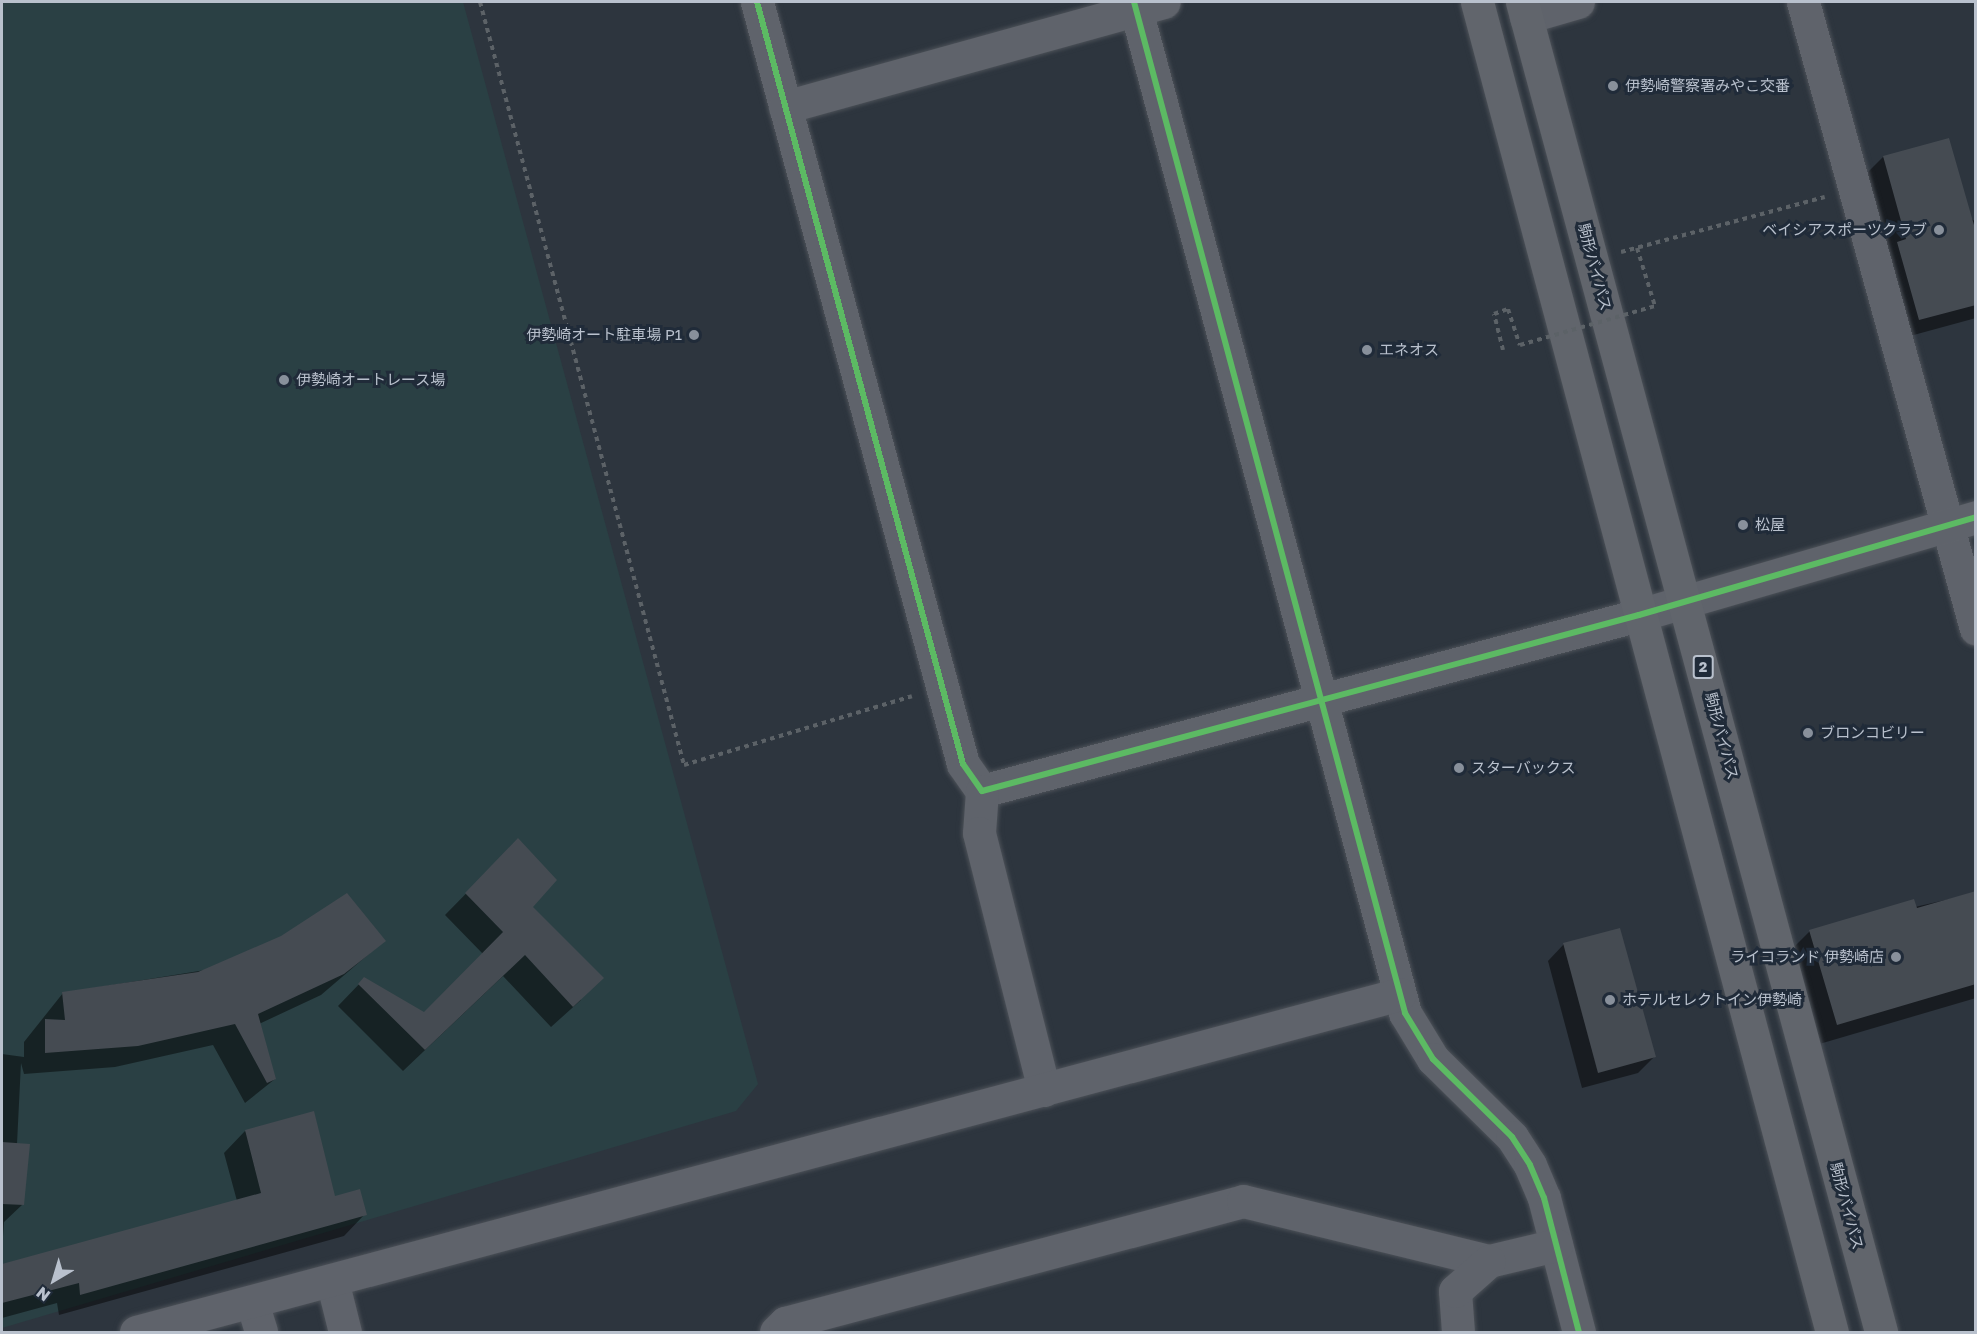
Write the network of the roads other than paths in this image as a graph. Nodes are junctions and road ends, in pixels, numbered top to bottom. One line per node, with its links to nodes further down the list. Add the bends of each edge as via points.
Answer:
1 (757, 2): 7 (street)
2 (1477, 2): 10 (main road)
3 (1578, 2): 6 (street)
4 (1803, 2): 8 (street, via 1851,190)
5 (1145, 4): 7 (street); 12 (street)
6 (1524, 9): 9 (main road, 駒形バイパス / 2)
7 (785, 107): 13 (street, via 963,764)
8 (1963, 522): 9 (street); 11 (street)
9 (1686, 600): 10 (street); 27 (main road, 駒形バイパス / 2)
10 (1639, 615): 12 (street); 26 (main road)
11 (1976, 629)
12 (1318, 702): 13 (street); 14 (street)
13 (982, 791): 15 (street, via 979,833)
14 (1400, 994): 15 (street); 16 (street, via 1433,1059 1512,1137 1530,1165)
15 (1044, 1090): 18 (street)
16 (1556, 1245): 17 (street); 25 (street)
17 (1489, 1261): 23 (street, via 1244,1201 785,1323); 24 (street, via 1455,1292)
18 (332, 1280): 19 (street); 22 (street)
19 (252, 1302): 20 (street); 21 (street)
20 (136, 1332)
21 (261, 1332)
22 (345, 1332)
23 (776, 1332)
24 (1458, 1332)
25 (1579, 1332)
26 (1832, 1332)
27 (1881, 1332)

